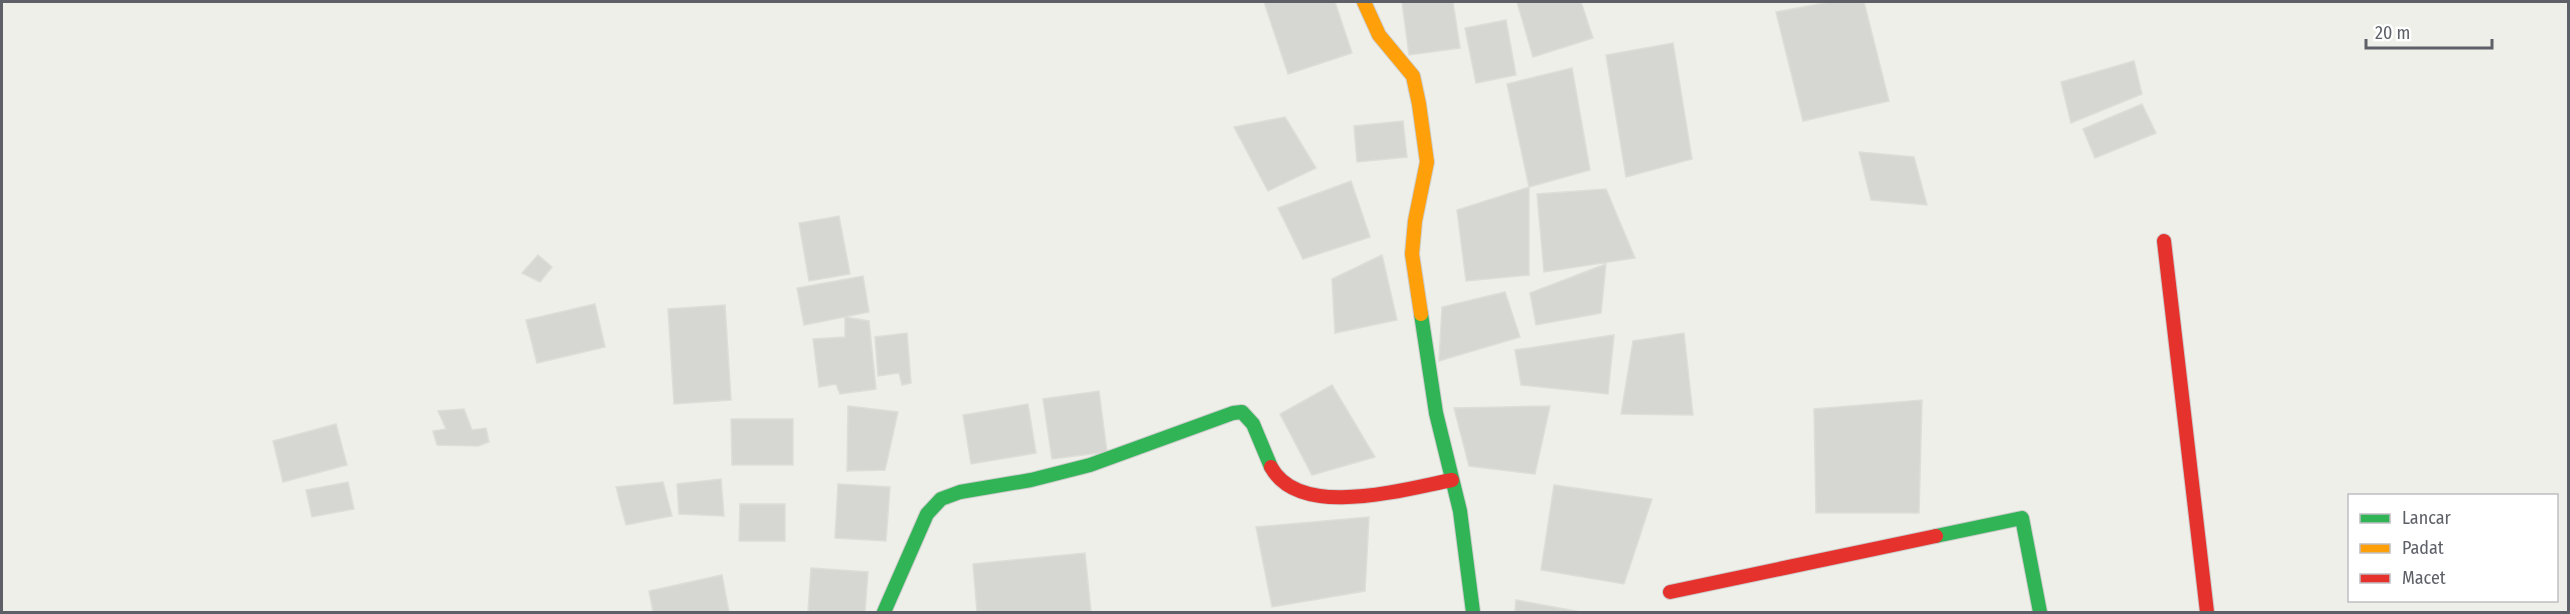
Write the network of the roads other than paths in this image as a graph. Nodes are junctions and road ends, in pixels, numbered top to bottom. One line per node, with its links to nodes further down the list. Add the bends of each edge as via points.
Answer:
1 (1364, 2): 3 (street, via 1379,36 1413,76 1419,104 1427,162 1412,254 1436,413)
2 (2164, 241): 8 (street)
3 (1452, 480): 5 (street, via 1344,498 1303,495 1287,488 1276,475 1250,417 1233,412 1086,468 949,494 927,514); 6 (street, via 1460,511)
4 (1670, 592): 7 (street, via 2022,518)
5 (884, 612)
6 (1473, 612)
7 (2040, 612)
8 (2207, 612)

